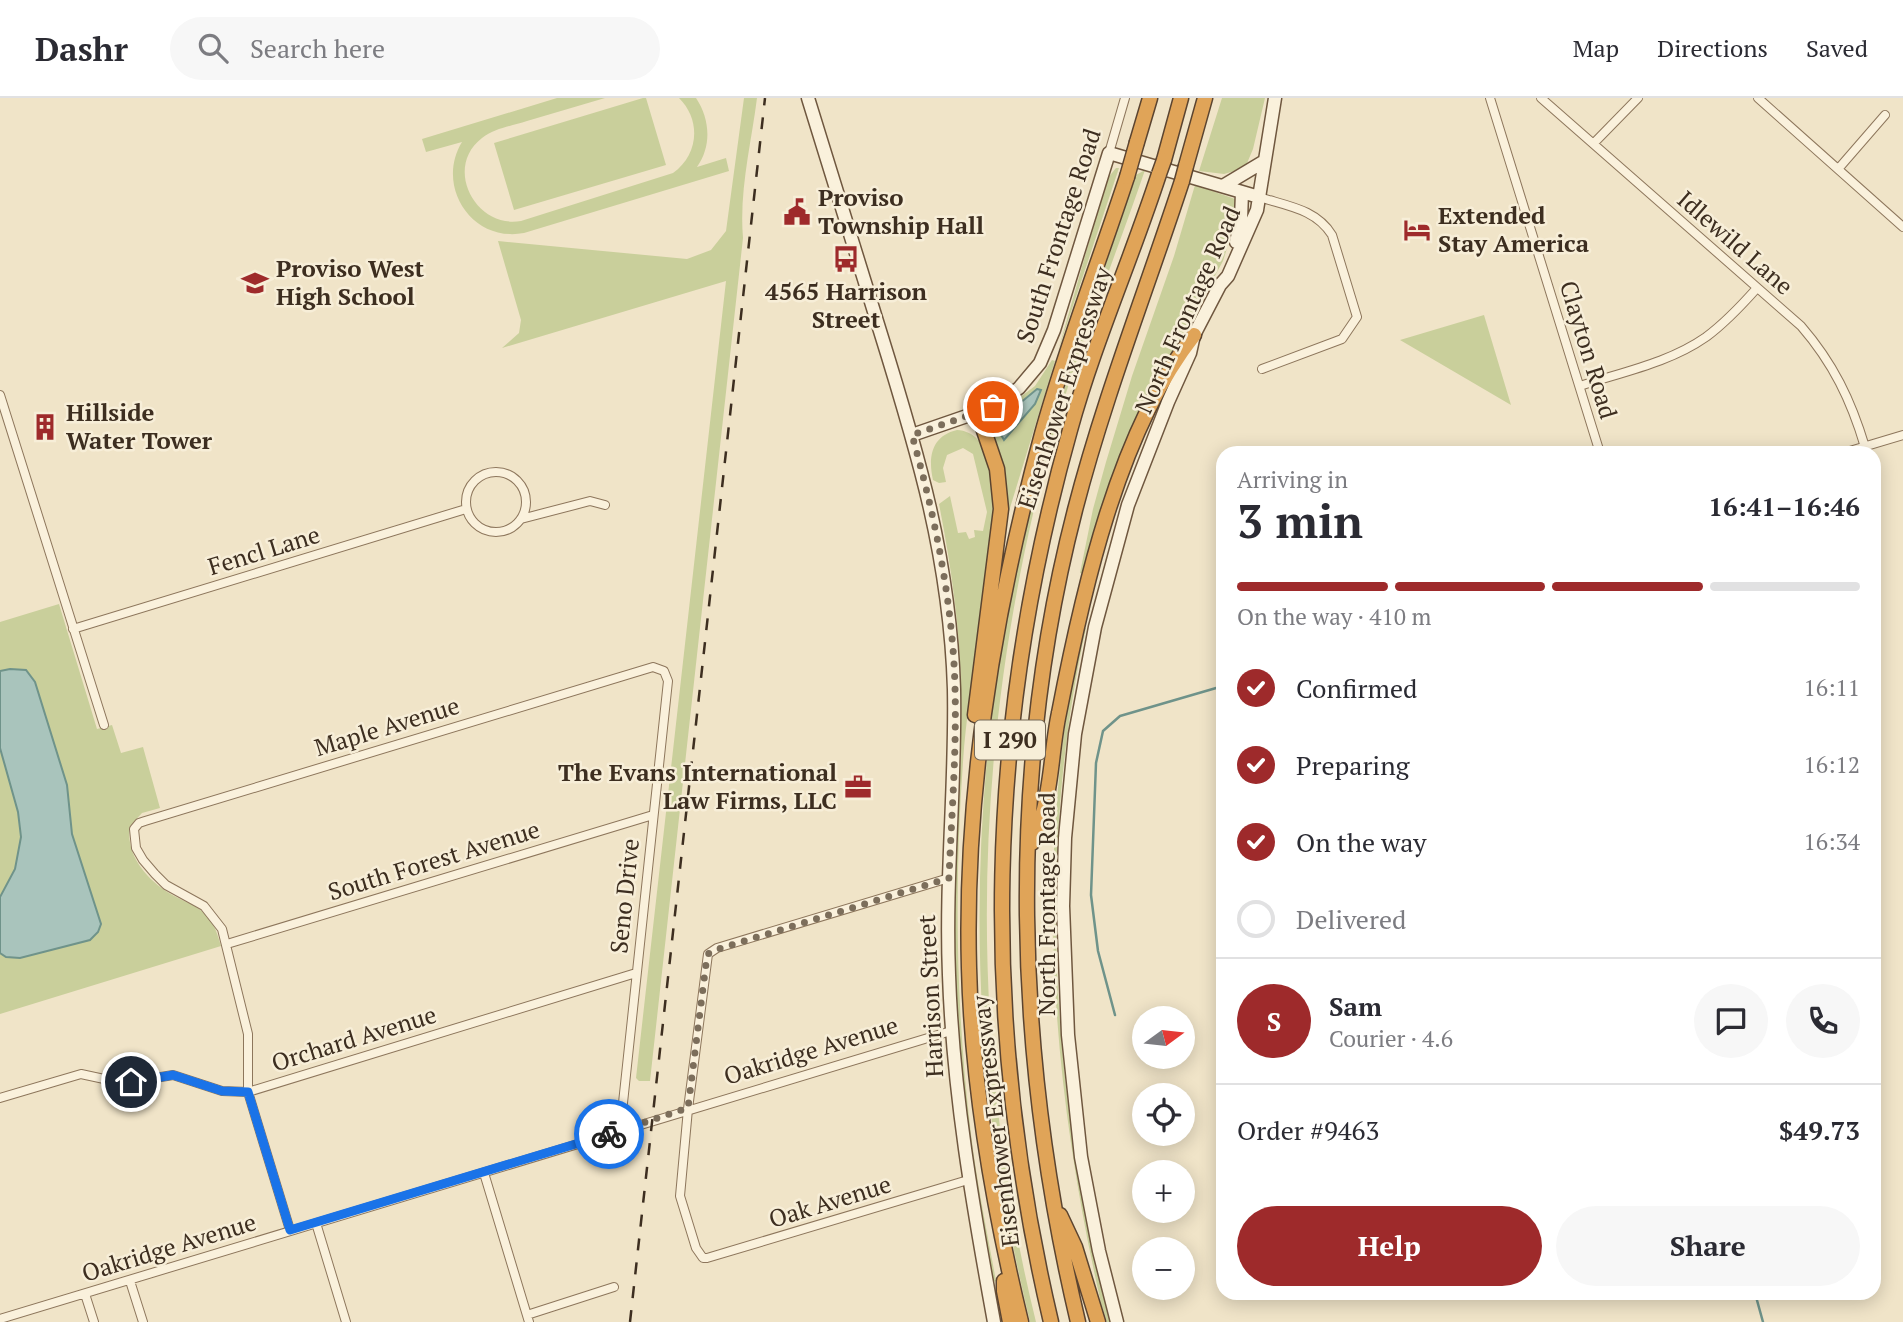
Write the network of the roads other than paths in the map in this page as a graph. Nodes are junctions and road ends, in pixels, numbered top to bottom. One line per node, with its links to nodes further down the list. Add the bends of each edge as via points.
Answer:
1 (808, 98): 27 (main road, Harrison Street)
2 (1125, 98): 13 (street, South Frontage Road)
3 (1150, 98): 38 (highway, bridge, via 1024,502 1001,604)
4 (1181, 98): 66 (highway, Eisenhower Expressway / I 290, via 1058,472 1015,686 1003,820 1000,929 1007,1064 1026,1202)
5 (1205, 98): 40 (highway, Eisenhower Expressway / I 290, via 1184,174 1100,420 1069,534 1039,708)
6 (1275, 98): 14 (main road, North Frontage Road)
7 (1490, 98): 24 (street, Clayton Road)
8 (1541, 98): 12 (street, Idlewild Lane)
9 (1638, 98): 12 (street)
10 (1758, 98): 15 (street)
11 (1885, 116): 15 (street)
12 (1594, 143): 21 (street, Idlewild Lane)
13 (1109, 153): 16 (main road); 26 (main road, South Frontage Road, via 1040,363 1014,393)
14 (1263, 162): 16 (main road); 18 (main road, North Frontage Road)
15 (1839, 168): 19 (street)
16 (1223, 186): 17 (main road)
17 (1242, 191): 18 (main road); 20 (main road, via 1238,239)
18 (1259, 197): 20 (main road, North Frontage Road, via 1233,265); 23 (street, via 1325,223 1357,317 1342,339)
19 (1903, 227)
20 (1220, 285): 22 (main road, North Frontage Road)
21 (1757, 288): 24 (street, via 1736,312 1691,346); 30 (street, Idlewild Lane, via 1824,353 1847,396)
22 (1194, 335): 40 (highway, via 1149,410 1102,535 1067,670 1044,812); 69 (main road, North Frontage Road, via 1110,564 1084,679 1069,778 1063,906 1070,1063 1087,1192)
23 (1262, 369)
24 (1580, 386): 29 (street, Clayton Road)
25 (0, 395): 35 (street)
26 (978, 413): 27 (main road, South Frontage Road); 38 (highway, via 997,469 1001,509 971,753)
27 (912, 435): 41 (main road, Harrison Street, via 937,533 953,653)
28 (1903, 435): 31 (street)
29 (1598, 446)
30 (1865, 446)
31 (1868, 446)
32 (605, 505): 34 (street, via 590,501)
33 (466, 509): 34 (street, via 486,531 511,528); 34 (street, via 473,481 486,472 501,471 524,489); 35 (street, Fencl Lane)
34 (521, 519)
35 (73, 629): 37 (street)
36 (660, 668): 39 (street, Seno Drive, via 668,681); 42 (street, Maple Avenue, via 139,823 134,836 142,860 166,885 211,912)
37 (104, 724)
38 (977, 776): 54 (highway, via 969,968 975,1072)
39 (653, 815): 42 (street, South Forest Avenue); 43 (street, Seno Drive)
40 (1027, 857): 51 (highway, Eisenhower Expressway / I 290, via 1032,1054)
41 (949, 878): 44 (main road, Harrison Street); 47 (street, via 708,954)
42 (226, 944): 45 (street, via 248,1034)
43 (636, 973): 45 (street, Orchard Avenue); 48 (street, Seno Drive)
44 (951, 1031): 47 (street, Oakridge Avenue); 50 (main road, Harrison Street)
45 (248, 1092): 46 (street, Orchard Avenue, via 222,1091 173,1075 131,1082 81,1074); 53 (street)
46 (0, 1098)
47 (688, 1108): 48 (street, Oakridge Avenue); 50 (street, Oak Avenue, via 680,1196 702,1258)
48 (620, 1131): 49 (street, Oakridge Avenue)
49 (484, 1173): 52 (street, Oakridge Avenue); 59 (street)
50 (968, 1180): 63 (main road, Harrison Street)
51 (1051, 1195): 67 (highway, Eisenhower Expressway / I 290); 68 (highway, via 1074,1247)
52 (316, 1223): 53 (street, Oakridge Avenue); 62 (street)
53 (290, 1230): 55 (street, Oakridge Avenue)
54 (1005, 1255): 64 (highway, via 1004,1291); 65 (highway)
55 (130, 1281): 57 (street, Oakridge Avenue); 61 (street)
56 (614, 1287): 59 (street)
57 (85, 1294): 58 (street, Oakridge Avenue); 60 (street)
58 (0, 1319)
59 (528, 1319)
60 (94, 1322)
61 (143, 1322)
62 (346, 1322)
63 (995, 1322)
64 (1010, 1322)
65 (1021, 1322)
66 (1051, 1322)
67 (1078, 1322)
68 (1098, 1322)
69 (1117, 1322)

